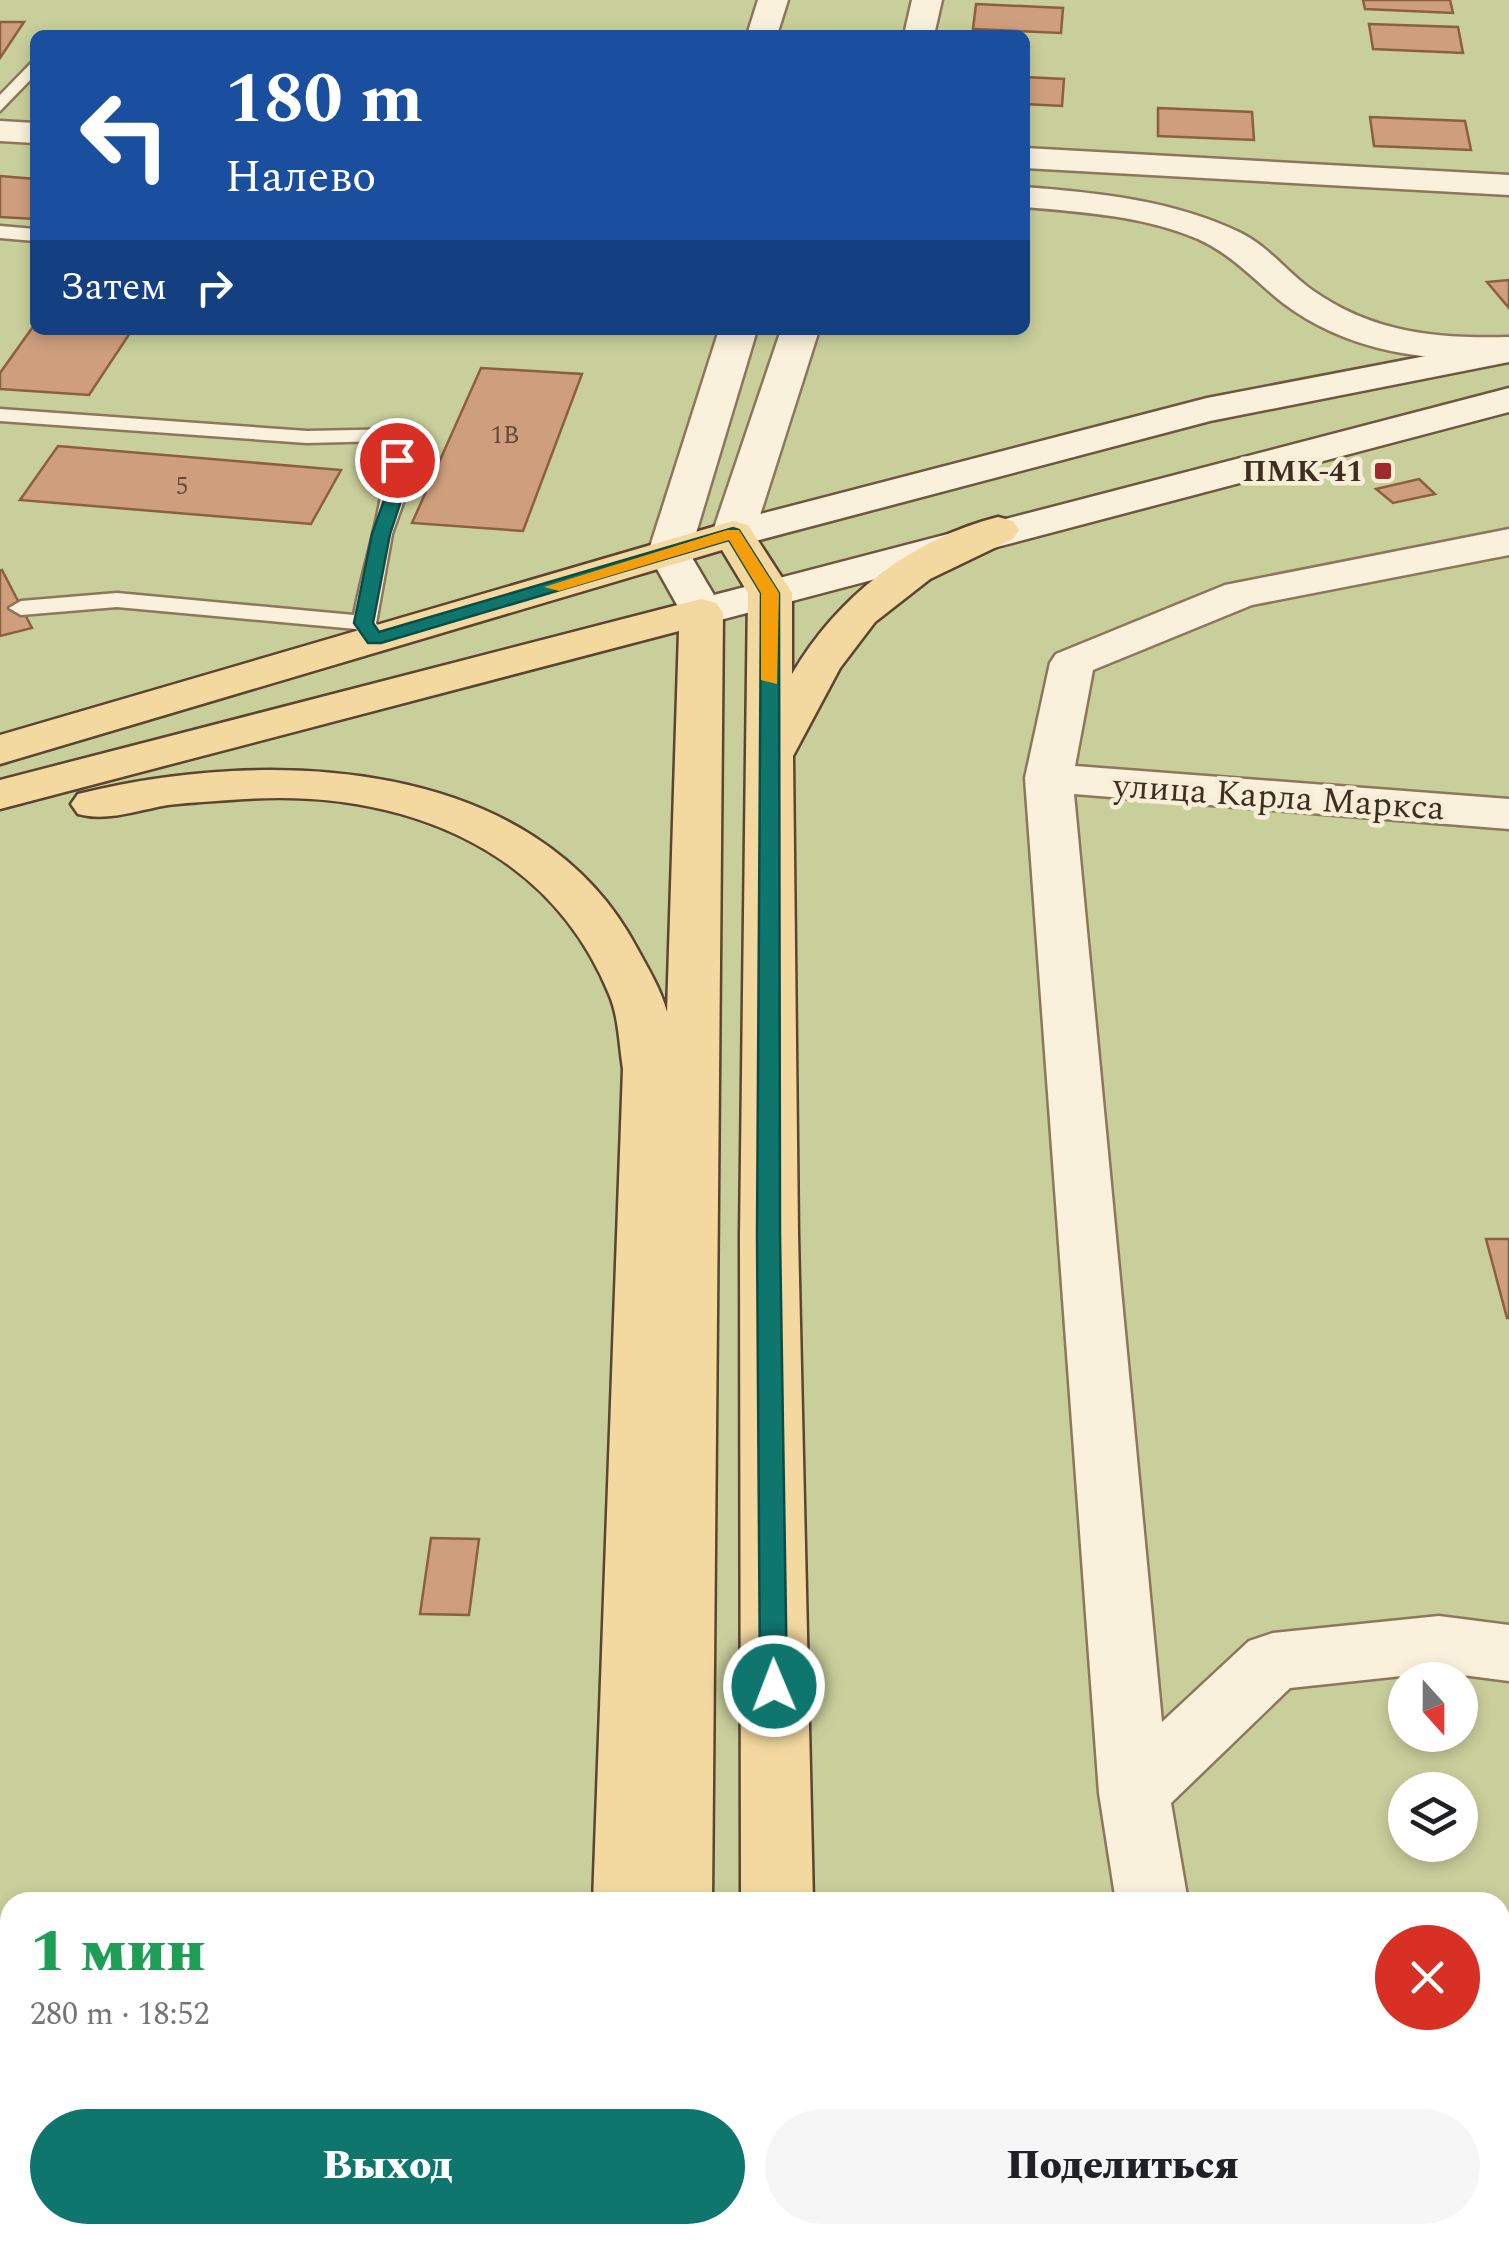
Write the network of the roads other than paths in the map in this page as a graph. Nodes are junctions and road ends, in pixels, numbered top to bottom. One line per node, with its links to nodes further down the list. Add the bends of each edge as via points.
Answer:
1 (739, 0): 3 (street)
2 (927, 0): 5 (street)
3 (772, 1): 4 (street)
4 (763, 30)
5 (920, 30)
6 (30, 70): 7 (lane)
7 (0, 106)
8 (0, 131): 9 (street)
9 (30, 133)
10 (1030, 158): 11 (street)
11 (1509, 185)
12 (1030, 196): 17 (street, via 1122,205 1234,243 1338,322 1383,342)
13 (0, 232): 14 (lane)
14 (30, 235)
15 (736, 335): 23 (street)
16 (798, 335): 21 (street)
17 (1509, 350): 21 (street, via 1207,410)
18 (1509, 400): 20 (street)
19 (0, 415): 27 (lane, via 307,437 397,434 398,486 381,534)
20 (998, 530): 24 (street); 29 (main road, via 928,560 849,618)
21 (733, 534): 23 (main road); 24 (main road)
22 (1509, 542): 30 (street, via 1240,594 1072,663)
23 (668, 553): 26 (street); 27 (main road)
24 (770, 593): 26 (street); 29 (main road)
25 (21, 608): 27 (lane, via 116,600)
26 (701, 612): 31 (main road); 37 (main road)
27 (369, 631): 28 (main road)
28 (0, 750)
29 (770, 761): 38 (main road)
30 (1049, 778): 32 (street, улица Карла Маркса); 35 (street)
31 (0, 795)
32 (1509, 814)
33 (0, 827): 36 (main road, via 154,791 226,784 364,790 427,803 536,856 601,928 636,995 650,1070)
34 (1509, 1653): 35 (street, via 1439,1644 1273,1661)
35 (1134, 1792): 39 (street)
36 (629, 1892)
37 (676, 1892)
38 (777, 1892)
39 (1150, 1892)

